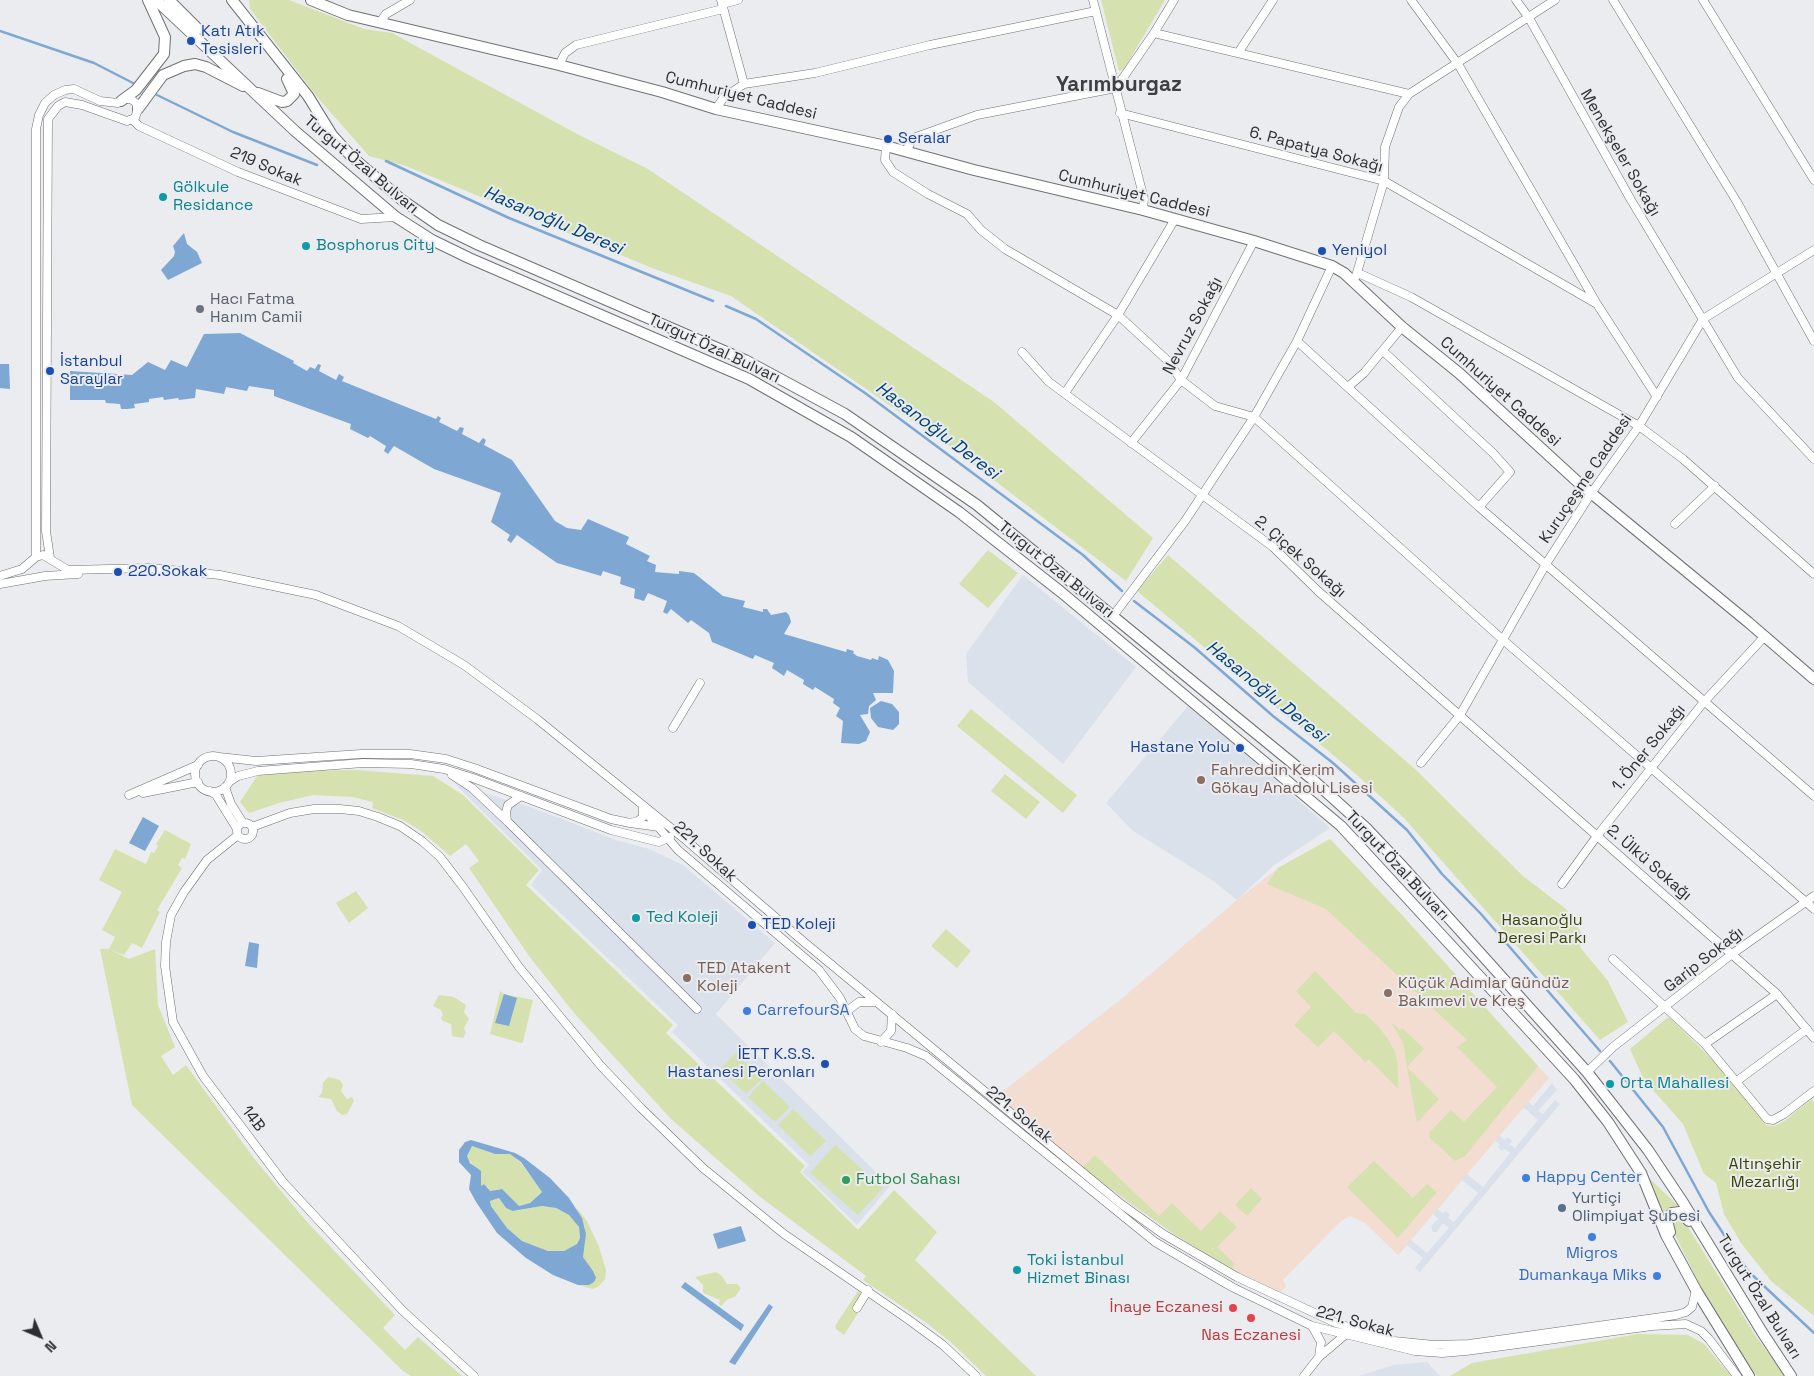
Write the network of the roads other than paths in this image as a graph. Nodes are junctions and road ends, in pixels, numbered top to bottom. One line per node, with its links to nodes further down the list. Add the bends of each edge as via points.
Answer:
1 (148, 0): 30 (main road, via 165,38 164,54 142,84)
2 (156, 0): 25 (main road, Turgut Özal Bulvarı)
3 (169, 0): 25 (main road, via 203,34)
4 (312, 0): 19 (main road, Cumhuriyet Caddesi, via 348,15)
5 (410, 0): 19 (street, via 386,14)
6 (738, 0): 16 (street)
7 (1093, 0): 17 (street)
8 (1174, 0): 21 (street)
9 (1273, 0): 22 (street)
10 (1410, 0): 23 (street)
11 (1516, 0): 18 (street, Menekşeler Sokağı)
12 (1555, 0): 18 (street)
13 (1613, 0): 46 (street, via 1737,202)
14 (1702, 0): 38 (street)
15 (235, 1): 20 (main road)
16 (722, 4): 24 (street, via 576,45 565,54); 26 (street)
17 (1096, 11): 26 (street, via 815,73); 27 (street)
18 (1528, 18): 23 (street); 50 (street, Menekşeler Sokağı)
19 (380, 22): 24 (main road, Cumhuriyet Caddesi)
20 (258, 33): 28 (main road, via 294,94 282,102); 77 (main road, Turgut Özal Bulvarı, via 308,96 332,135 382,184 438,225 746,360 813,395 977,505)
21 (1154, 33): 22 (street); 27 (street)
22 (1238, 53): 29 (street)
23 (1458, 64): 29 (street); 48 (street)
24 (559, 65): 32 (main road, Cumhuriyet Caddesi)
25 (230, 69): 28 (main road, Turgut Özal Bulvarı)
26 (744, 84): 32 (street, via 724,97)
27 (1116, 88): 33 (street); 37 (street, via 977,115 916,137)
28 (251, 90): 31 (main road, via 195,64 163,75); 41 (main road, Turgut Özal Bulvarı)
29 (1408, 94): 39 (street, via 1395,116 1385,147)
30 (119, 102): 31 (street, via 134,100); 34 (street); 69 (street, via 100,101 74,89 65,90 45,103 38,122)
31 (138, 109): 35 (street)
32 (716, 109): 36 (main road, Cumhuriyet Caddesi)
33 (1120, 113): 39 (street, 6. Papatya Sokağı); 40 (street, via 1144,199)
34 (118, 117): 35 (street); 70 (street, via 65,102 52,112 46,128 46,531)
35 (133, 120): 41 (street, 219 Sokak, via 139,126 238,172 343,213 361,219)
36 (886, 146): 37 (main road, Cumhuriyet Caddesi); 49 (street, via 885,160 893,172 967,214 1005,249)
37 (906, 151): 40 (main road, Cumhuriyet Caddesi)
38 (1814, 180)
39 (1384, 181): 47 (street); 48 (street, 6. Papatya Sokağı)
40 (1143, 210): 42 (main road, Cumhuriyet Caddesi)
41 (396, 217): 125 (main road, Turgut Özal Bulvarı, via 469,258 749,379 851,437 959,512 1061,592 1341,826)
42 (1175, 219): 43 (main road, Cumhuriyet Caddesi); 49 (street)
43 (1254, 240): 45 (main road, Cumhuriyet Caddesi); 56 (street, Nevruz Sokağı)
44 (1814, 250): 46 (street, Kuruçeşme Caddesi)
45 (1332, 266): 47 (main road, Cumhuriyet Caddesi); 53 (street)
46 (1776, 272): 50 (street, Kuruçeşme Caddesi); 52 (street)
47 (1355, 277): 51 (main road, Cumhuriyet Caddesi); 61 (street, via 1412,297)
48 (1597, 304): 59 (street)
49 (1118, 315): 56 (street, via 1168,361); 58 (street)
50 (1703, 319): 59 (street, Kuruçeşme Caddesi); 63 (street, Menekşeler Sokağı, via 1738,378)
51 (1402, 327): 54 (street); 65 (main road, Cumhuriyet Caddesi, via 1459,373)
52 (1814, 341)
53 (1297, 342): 57 (street); 60 (street)
54 (1383, 351): 57 (street); 67 (street, via 1510,472)
55 (1022, 352): 58 (street, 2. Çiçek Sokağı, via 1049,382)
56 (1181, 380): 60 (street, via 1215,406); 62 (street, Nevruz Sokağı)
57 (1349, 386): 67 (street)
58 (1065, 393): 62 (street, 2. Çiçek Sokağı)
59 (1657, 397): 61 (street, Kuruçeşme Caddesi)
60 (1254, 416): 66 (street); 79 (street)
61 (1639, 426): 64 (street); 65 (street, Kuruçeşme Caddesi)
62 (1131, 443): 66 (street, 2. Çiçek Sokağı)
63 (1814, 459)
64 (1715, 486): 68 (street); 73 (street)
65 (1592, 492): 71 (street, Kuruçeşme Caddesi); 78 (main road, Cumhuriyet Caddesi)
66 (1203, 495): 77 (street); 83 (street, 2. Çiçek Sokağı, via 1273,547 1318,592)
67 (1479, 507): 71 (street)
68 (1675, 524)
69 (34, 558): 70 (street, via 42,555); 74 (street, via 22,569); 75 (street, via 32,570)
70 (51, 559): 72 (street, via 68,570); 75 (street, via 52,570)
71 (1546, 564): 79 (street, Kuruçeşme Caddesi); 82 (street)
72 (130, 568): 75 (street); 95 (street, via 220,575 316,595 398,626 464,665)
73 (1814, 574)
74 (0, 576)
75 (43, 577): 76 (street)
76 (0, 584)
77 (1113, 616): 124 (main road, Turgut Özal Bulvarı, via 1313,780 1366,828)
78 (1765, 636): 80 (main road, Cumhuriyet Caddesi); 82 (street, 1. Öner Sokağı)
79 (1502, 639): 83 (street, Kuruçeşme Caddesi); 89 (street)
80 (1814, 679)
81 (700, 683): 84 (street)
82 (1703, 703): 89 (street, 1. Öner Sokağı); 94 (street)
83 (1460, 716): 86 (street, Kuruçeşme Caddesi); 104 (street, 2. Ülkü Sokağı)
84 (673, 728)
85 (219, 757): 87 (street, via 207,757); 91 (street, via 229,764 231,770); 99 (street, via 256,761 410,754 446,759)
86 (1421, 763)
87 (198, 765): 90 (street); 90 (street, via 129,795)
88 (444, 769): 91 (street, via 411,764 363,763 258,771 238,776); 93 (street); 97 (street, via 472,788)
89 (1651, 769): 104 (street, 1. Öner Sokağı); 110 (street)
90 (198, 782): 92 (street)
91 (227, 785): 92 (street); 98 (street, via 231,804)
92 (210, 792): 103 (street, via 216,795)
93 (521, 796): 97 (street, via 508,805); 106 (street, via 611,830)
94 (1814, 796)
95 (637, 802): 96 (street, 221. Sokak); 102 (street, 221. Sokak)
96 (643, 808): 99 (street, via 643,817); 101 (street, 221. Sokak)
97 (507, 821): 117 (street)
98 (243, 823): 100 (street); 103 (street)
99 (630, 823): 101 (street)
100 (252, 827): 103 (street, via 249,837 243,838); 129 (street, via 290,812 340,809 378,817 400,826 422,841 440,857 463,886 519,967 640,1108 703,1168 784,1234)
101 (659, 828): 102 (street); 105 (street, 221. Sokak)
102 (673, 830): 105 (street); 115 (street, 221. Sokak)
103 (238, 832): 135 (street, 14B, via 207,860 171,915 164,966 173,1022 203,1076 283,1182 402,1310)
104 (1597, 836): 108 (street, 1. Öner Sokağı); 112 (street, 2. Ülkü Sokağı)
105 (668, 839): 106 (street); 107 (street, 221. Sokak)
106 (659, 842): 107 (street)
107 (678, 850): 118 (street, 221. Sokak, via 819,970)
108 (1562, 884)
109 (1814, 896): 110 (street, Garip Sokağı)
110 (1806, 902): 111 (street); 112 (street, Garip Sokağı)
111 (1814, 909)
112 (1732, 954): 114 (street, 2. Ülkü Sokağı); 116 (street, Garip Sokağı)
113 (1613, 959): 116 (street)
114 (1777, 994): 120 (street, 2. Ülkü Sokağı); 123 (street)
115 (878, 1002): 118 (street, via 864,1001); 119 (street)
116 (1666, 1008): 123 (street); 124 (street, Garip Sokağı, via 1613,1047)
117 (697, 1009)
118 (847, 1011): 122 (street, 221. Sokak, via 855,1029)
119 (892, 1014): 122 (street, via 890,1032); 130 (street, 221. Sokak, via 1108,1194 1163,1234 1237,1277 1336,1323 1394,1342 1469,1344 1676,1315 1692,1306)
120 (1807, 1029): 121 (street, 2. Ülkü Sokağı); 126 (street)
121 (1814, 1038)
122 (880, 1042): 132 (street, 221. Sokak, via 926,1056 1155,1242 1232,1287)
123 (1705, 1044): 126 (street)
124 (1586, 1072): 125 (main road); 128 (main road, Turgut Özal Bulvarı, via 1648,1150)
125 (1574, 1079): 130 (main road, Turgut Özal Bulvarı, via 1608,1122 1641,1173 1666,1235)
126 (1737, 1081): 127 (street, via 1766,1119 1773,1120)
127 (1814, 1091)
128 (1725, 1274): 130 (main road, via 1684,1214 1672,1213 1668,1226); 140 (main road, Turgut Özal Bulvarı)
129 (868, 1290): 131 (street); 136 (street, via 942,1345)
130 (1696, 1290): 139 (main road, Turgut Özal Bulvarı)
131 (857, 1308)
132 (1312, 1326): 133 (street, 221. Sokak); 134 (street, via 1321,1342)
133 (1344, 1335): 134 (street); 138 (street, 221. Sokak, via 1415,1351 1442,1353 1686,1324 1709,1339)
134 (1319, 1357): 137 (street)
135 (474, 1376)
136 (976, 1376)
137 (1304, 1376)
138 (1737, 1376)
139 (1749, 1376)
140 (1791, 1376)

